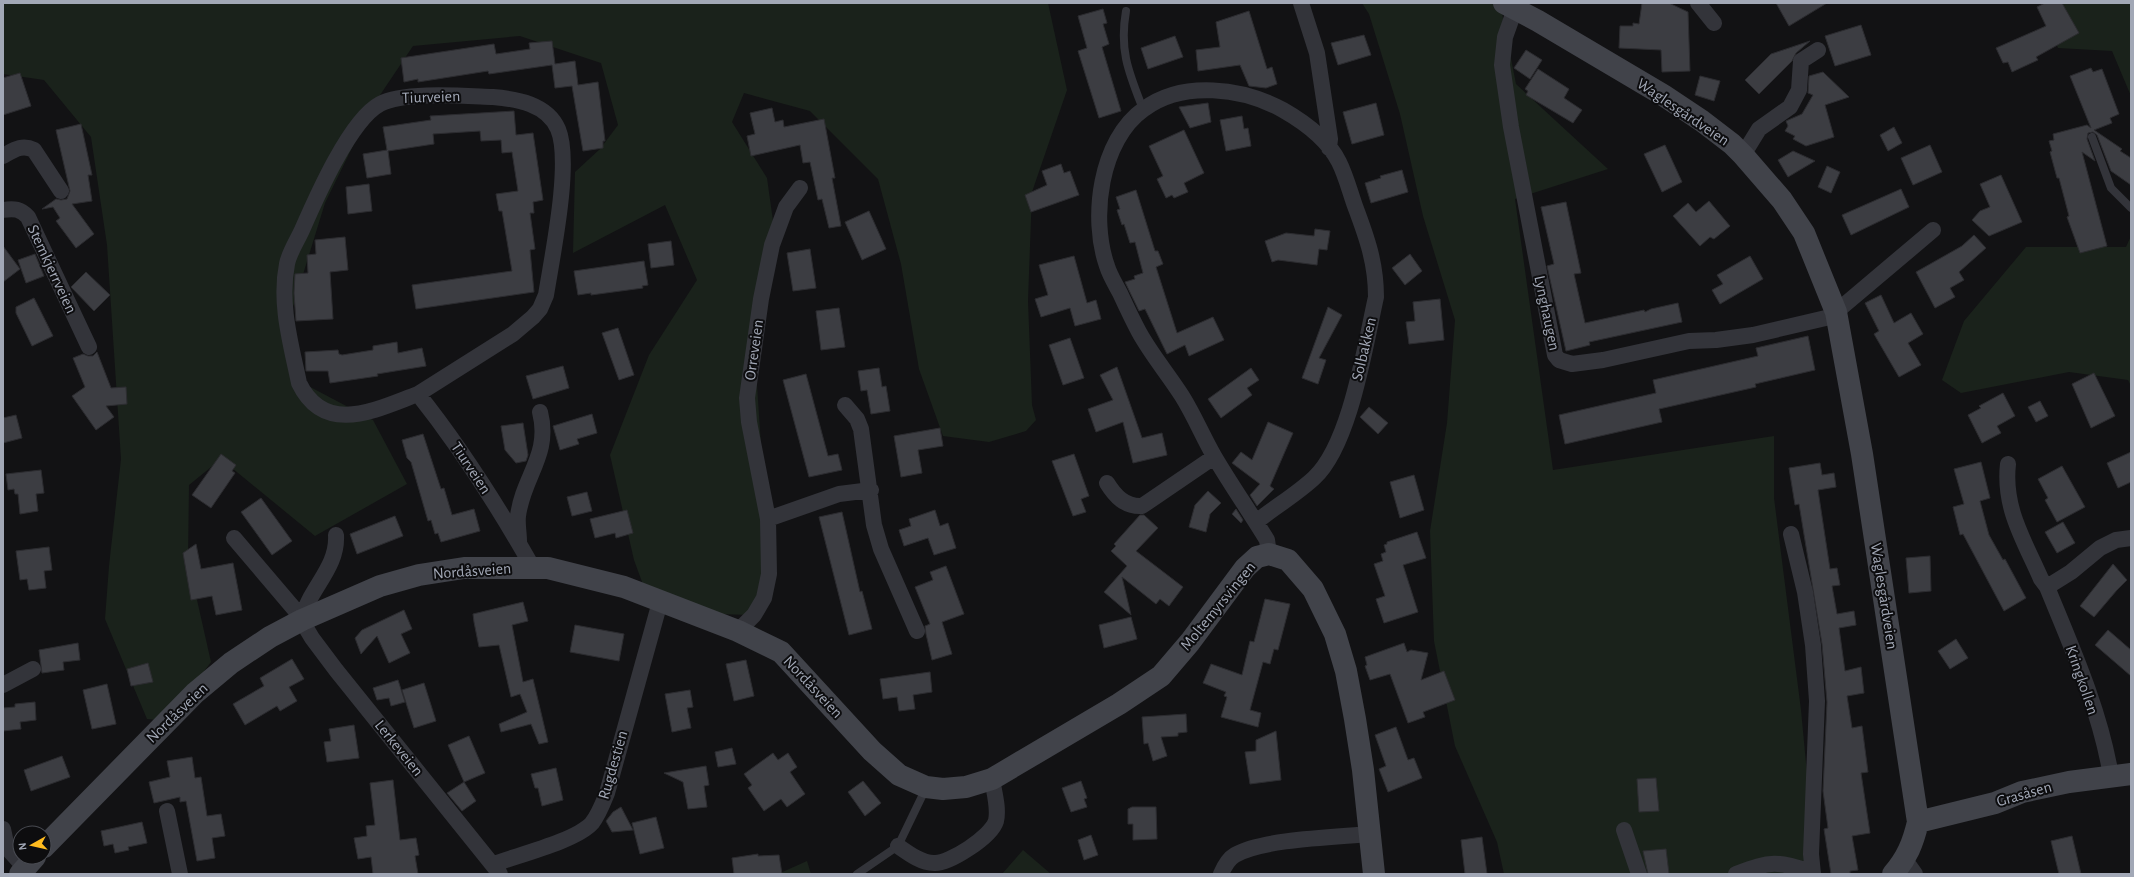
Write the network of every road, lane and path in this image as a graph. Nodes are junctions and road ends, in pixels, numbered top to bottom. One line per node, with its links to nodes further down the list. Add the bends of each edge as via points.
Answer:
1 (1301, 3): 9 (street, via 1317,53 1330,139)
2 (1698, 3): 5 (street)
3 (1509, 6): 11 (main road, Waglesgårdveien, via 1663,95 1702,121); 17 (street, Lynghaugen, via 1502,65 1544,303 1555,355 1559,360 1572,364 1603,360 1689,341 1753,335 1830,317)
4 (1126, 11): 7 (lane, via 1122,32 1123,50 1126,67)
5 (1714, 23)
6 (1818, 50): 11 (street, via 1801,61 1800,90 1790,107 1759,129)
7 (1143, 109): 9 (street, Solbakken, via 1158,100 1181,94 1204,90 1234,92 1268,102 1304,122); 22 (street, Solbakken, via 1127,126 1114,147 1102,180 1098,204 1100,235 1107,266 1140,333 1183,398)
8 (2092, 138): 14 (lane, via 2111,188)
9 (1329, 148): 27 (street, Solbakken, via 1339,161 1371,251 1376,277 1376,298 1347,419 1329,459 1315,478)
10 (3, 156): 13 (street, via 18,147 34,150)
11 (1743, 156): 17 (main road, Waglesgårdveien, via 1782,200 1804,233)
12 (800, 188): 26 (street, Orreveien, via 786,207 772,245 761,299 747,398 749,422)
13 (61, 191)
14 (2131, 208)
15 (3, 210): 18 (street, Stemkjerrveien, via 12,208 22,211 28,217)
16 (1933, 230): 17 (street)
17 (1836, 312): 46 (main road, Waglesgårdveien, via 1862,454)
18 (89, 347)
19 (418, 394): 19 (street, Tiurveien, via 374,410 346,416 318,407 304,393 299,383 284,310 287,263 340,152 365,116 380,104 397,98 460,96 504,98 524,102 552,118 559,130 563,154 562,186 546,295 540,309 513,334); 32 (street, Tiurveien, via 443,427)
20 (845, 405): 25 (street, via 862,429)
21 (540, 412): 32 (street, Tiurveien, via 544,427 542,445 518,517)
22 (1214, 456): 24 (street, via 1142,506 1126,503 1113,493); 27 (street, Solbakken)
23 (2008, 464): 35 (street, Kringkollen, via 2006,483 2010,507 2041,579)
24 (1107, 482)
25 (871, 490): 26 (street, via 839,494); 39 (street, via 874,524 881,549)
26 (768, 519): 38 (street, Orreveien, via 769,574 764,598 754,615)
27 (1255, 520): 33 (street, Solbakken, via 1267,540)
28 (1791, 534): 55 (street, via 1805,592 1813,645 1817,701 1811,854)
29 (336, 535): 37 (street, via 337,546 329,569 308,601)
30 (234, 538): 37 (street, Lerkeveien)
31 (2131, 538): 35 (street, via 2116,540 2100,548 2071,572)
32 (519, 544): 34 (street, Tiurveien)
33 (1269, 554): 43 (main road, Moltemyrsvingen, via 1258,557 1244,568 1190,642 1161,676 1120,704); 49 (main road, Moltemyrsvingen, via 1288,560 1312,589 1334,634 1346,671 1364,770)
34 (533, 568): 36 (main road, Nordåsveien, via 548,568 595,579 624,587); 37 (main road, Nordåsveien, via 464,568 419,575 380,586)
35 (2047, 587): 42 (street, Kringkollen, via 2082,672 2107,753)
36 (660, 602): 38 (main road, Nordåsveien); 53 (street, Rugdestien, via 607,793 599,812 591,824 578,834)
37 (302, 620): 50 (main road, Nordåsveien, via 270,637 231,663 195,693); 53 (street, Lerkeveien, via 336,670)
38 (738, 631): 44 (main road, Nordåsveien, via 781,652 872,751 899,775)
39 (917, 631)
40 (34, 668): 41 (street)
41 (3, 685)
42 (2121, 775): 46 (main road, Grasåsen, via 2022,792 1995,803)
43 (992, 779): 44 (main road, Moltemyrsvingen, via 966,787); 51 (street, via 997,815 995,824 986,836 949,861 934,863 916,857)
44 (926, 787): 51 (lane)
45 (167, 811): 56 (street)
46 (1918, 822): 54 (main road, Waglesgårdveien)
47 (3, 829): 52 (street, via 7,848)
48 (1624, 830): 60 (street)
49 (1369, 834): 58 (street, via 1258,846 1235,855 1225,865); 59 (main road, Moltemyrsvingen)
50 (52, 839)
51 (898, 846): 57 (lane)
52 (26, 866)
53 (497, 869)
54 (1905, 869)
55 (1813, 873): 61 (street, via 1780,863 1767,863)
56 (180, 874)
57 (857, 874)
58 (1221, 874)
59 (1374, 874)
60 (1639, 874)
61 (1736, 874)

